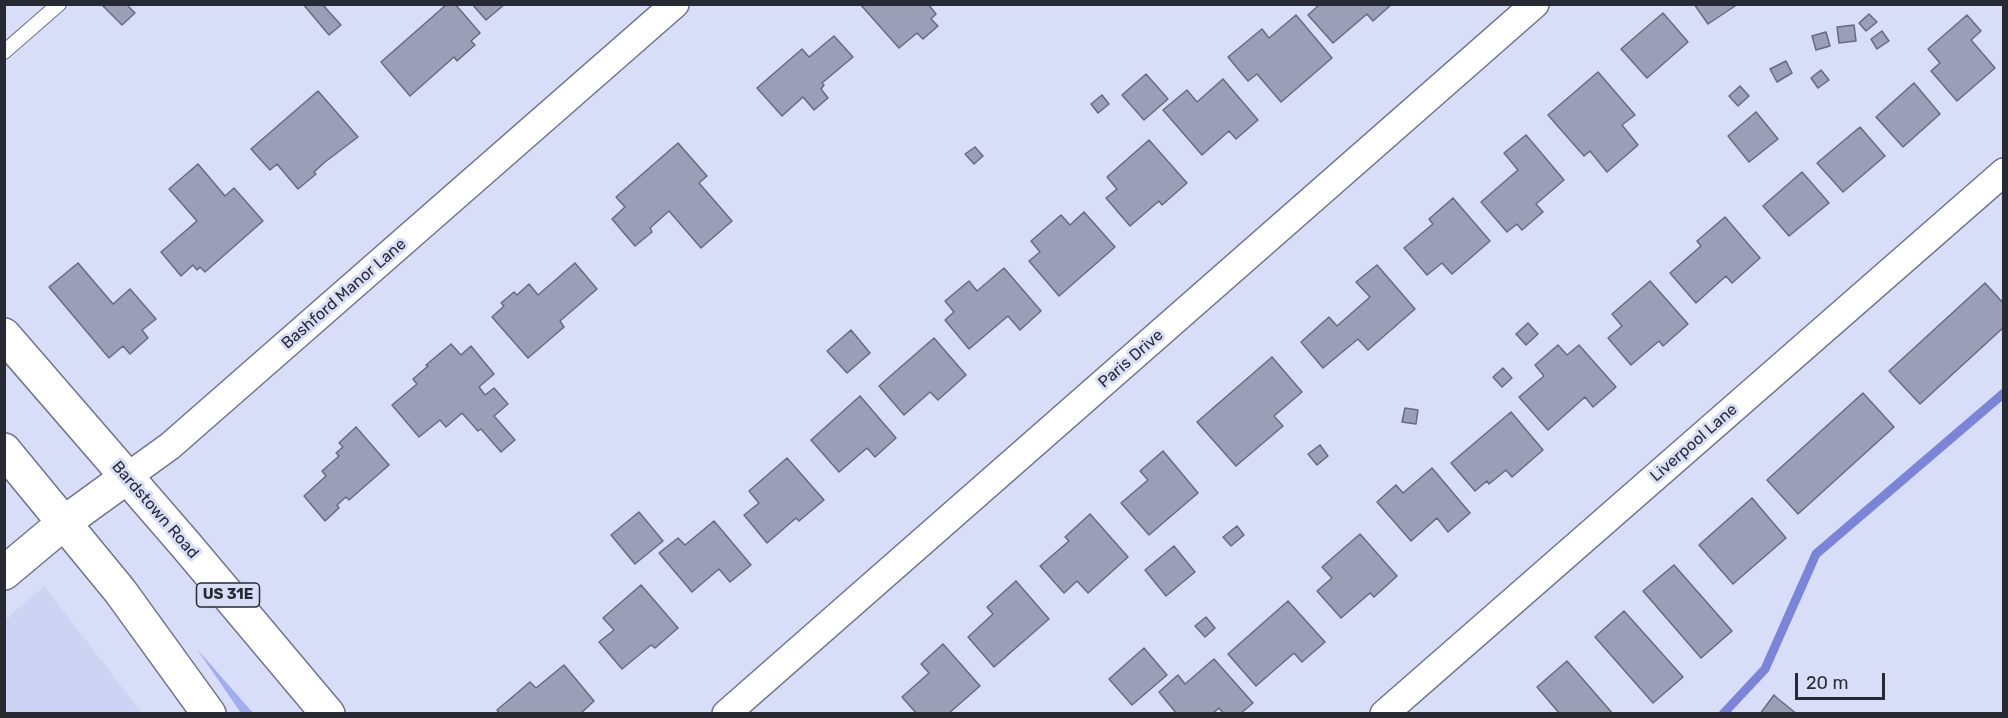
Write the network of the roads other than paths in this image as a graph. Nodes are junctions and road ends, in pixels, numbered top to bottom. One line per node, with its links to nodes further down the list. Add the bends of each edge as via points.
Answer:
1 (58, 4): 4 (lane)
2 (675, 4): 8 (street, Bashford Manor Lane, via 170,446)
3 (1535, 4): 13 (street, Paris Drive)
4 (4, 52)
5 (2004, 172): 14 (street, Liverpool Lane)
6 (4, 335): 8 (main road, Bardstown Road / US 31E)
7 (4, 450): 9 (main road)
8 (127, 477): 9 (main road, Bashford Manor Lane); 12 (main road, Bardstown Road / US 31E)
9 (65, 522): 10 (main road, Bashford Manor Lane); 11 (main road)
10 (4, 573)
11 (209, 714)
12 (328, 714)
13 (726, 714)
14 (1384, 714)

